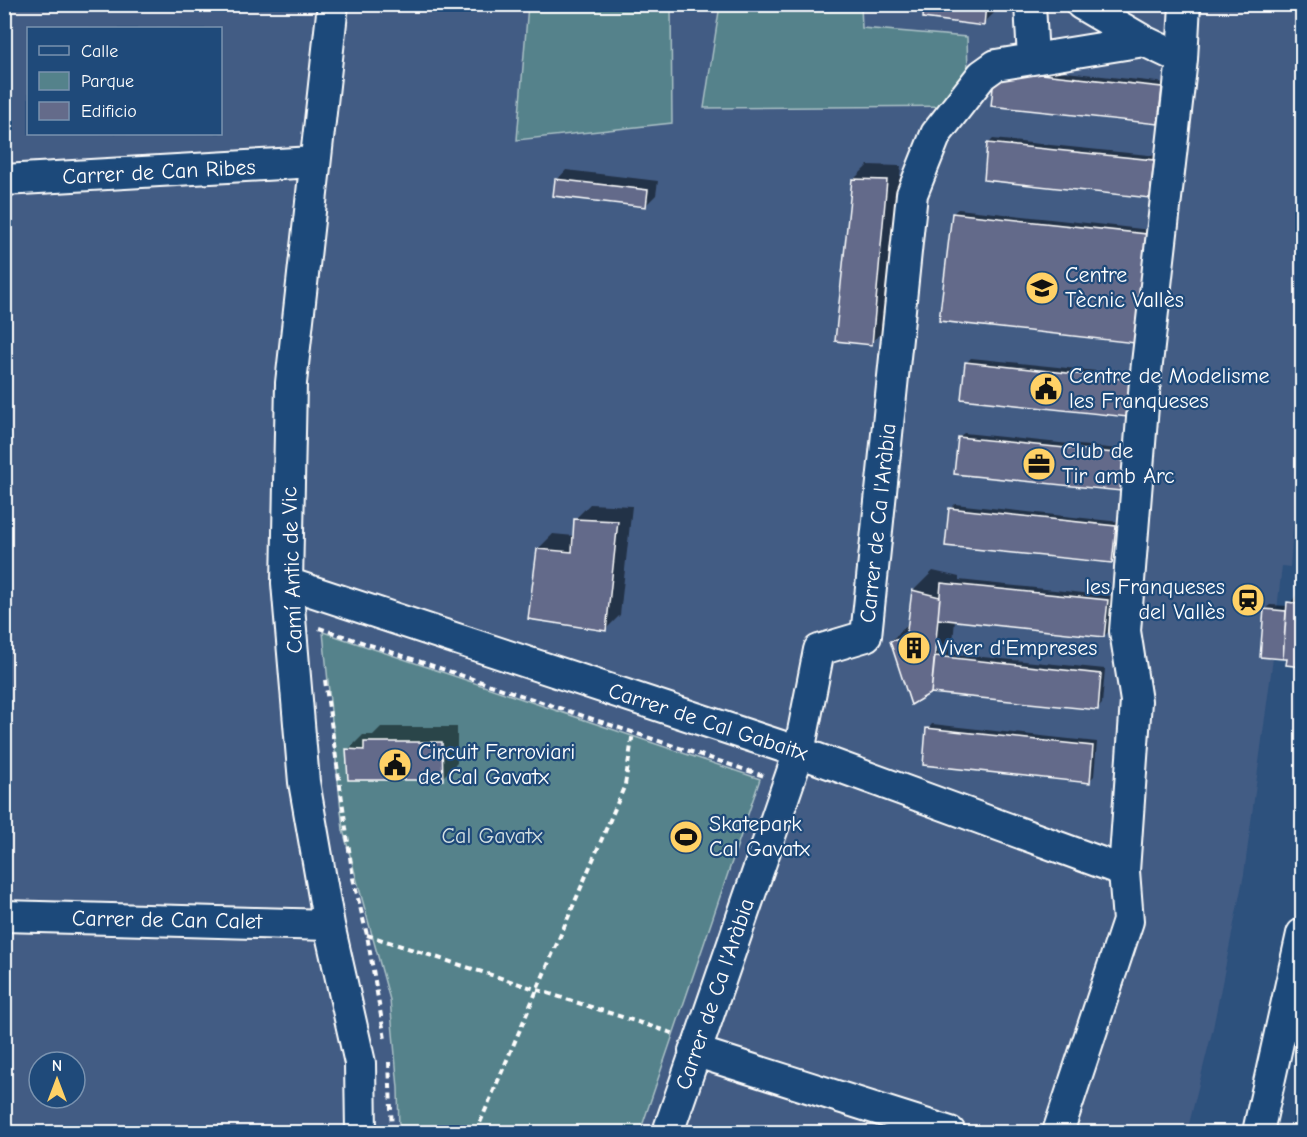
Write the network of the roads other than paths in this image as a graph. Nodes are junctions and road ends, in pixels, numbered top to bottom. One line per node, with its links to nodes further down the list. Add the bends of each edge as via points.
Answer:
1 (333, 4): 8 (street, Camí Antic de Vic)
2 (1030, 4): 6 (street)
3 (1081, 4): 5 (street)
4 (1185, 4): 7 (street)
5 (1144, 41): 6 (street, Carrer de Ca l'Aràbia); 7 (street)
6 (1033, 59): 11 (street, Carrer de Ca l'Aràbia, via 996,65 982,75 936,134 912,194 866,636 819,650)
7 (1182, 59): 12 (street, via 1145,381 1125,631 1136,701)
8 (314, 162): 9 (street, Carrer de Can Ribes); 10 (street, Camí Antic de Vic, via 291,383)
9 (4, 180)
10 (287, 583): 11 (street, Carrer de Cal Gabaitx); 14 (street, Camí Antic de Vic, via 304,782)
11 (799, 752): 12 (street, Carrer de Cal Gabaitx); 16 (street, Carrer de Ca l'Aràbia)
12 (1124, 871): 20 (street, via 1128,921)
13 (4, 916): 14 (street, Carrer de Can Calet)
14 (329, 925): 17 (street, Camí Antic de Vic, via 360,1063)
15 (1302, 934): 21 (street)
16 (687, 1043): 18 (street, Carrer de Ca l'Aràbia); 19 (street)
17 (361, 1132)
18 (668, 1132)
19 (950, 1132)
20 (1058, 1132)
21 (1258, 1132)

